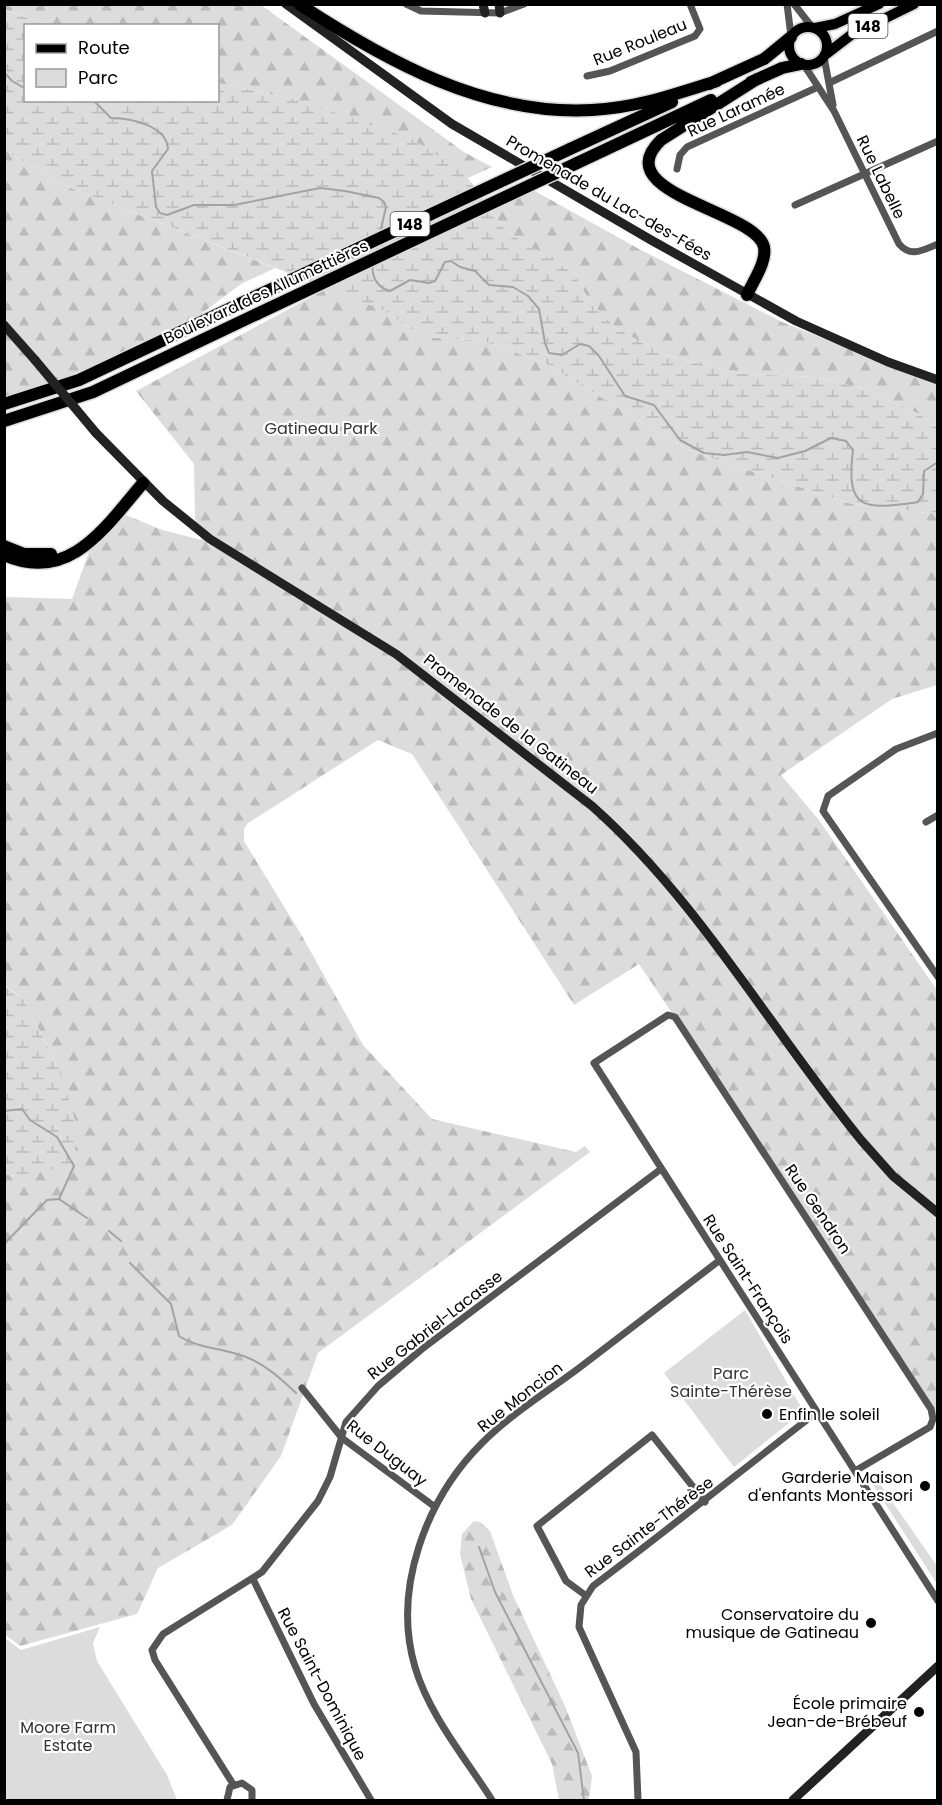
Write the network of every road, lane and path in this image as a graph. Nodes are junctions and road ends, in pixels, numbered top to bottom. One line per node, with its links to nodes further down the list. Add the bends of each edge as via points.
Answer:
1 (286, 4): 28 (street, Promenade du Lac-des-Fées, via 452,124)
2 (299, 4): 19 (highway, via 375,52 411,69 462,89 532,107 578,111 619,108)
3 (406, 4): 10 (street, via 421,11)
4 (524, 4): 11 (street)
5 (690, 4): 17 (street, Rue Rouleau, via 700,29 695,36 610,71)
6 (788, 4): 14 (street)
7 (794, 4): 12 (street)
8 (879, 4): 12 (main road, 148, via 844,21)
9 (914, 4): 15 (main road, 148, via 846,38)
10 (484, 9): 11 (street)
11 (500, 9)
12 (814, 27): 14 (main road, via 799,29); 15 (main road, via 825,36)
13 (938, 31): 20 (street)
14 (791, 37): 16 (main road, via 790,53); 19 (highway, Boulevard des Allumettières / 148, via 764,58)
15 (824, 56): 16 (main road, via 813,65); 20 (street, Rue Labelle)
16 (802, 64): 18 (highway, Boulevard des Allumettières / 148); 21 (street, Rue Labelle)
17 (587, 76)
18 (756, 79): 28 (highway, via 661,140 649,161 662,186 758,236 765,252); 32 (highway, Boulevard des Allumettières / 148, bridge, via 93,392)
19 (717, 81): 31 (highway, Boulevard des Allumettières / 148, bridge, via 79,380)
20 (829, 83): 22 (street, Rue Labelle)
21 (818, 87): 22 (street, Rue Labelle); 24 (street, Rue Laramée, via 687,147 680,155)
22 (834, 111): 25 (street, Rue Labelle)
23 (938, 141): 25 (street)
24 (677, 169)
25 (864, 174): 26 (street); 27 (street, Rue Labelle, via 894,236 908,251 916,253)
26 (795, 206)
27 (938, 244)
28 (747, 294): 30 (street, Promenade du Lac-des-Fées, via 842,342)
29 (4, 325): 33 (street, Promenade de la Gatineau, bridge)
30 (938, 380)
31 (4, 404)
32 (7, 421)
33 (140, 480): 34 (highway, via 71,546 40,555 19,553); 35 (highway, via 96,537 80,550 59,560 36,563); 42 (street, Promenade de la Gatineau, via 224,548 411,665 621,832 671,886 861,1140 893,1176)
34 (4, 546)
35 (4, 555)
36 (937, 734): 39 (street, via 896,749 828,796 823,807 824,815)
37 (938, 815): 38 (street)
38 (927, 822)
39 (938, 977)
40 (594, 1063): 41 (street, Rue Saint-François); 47 (street, Rue Gendron, via 668,1015 675,1017 857,1293 931,1409 933,1419 930,1427)
41 (661, 1169): 43 (street, Rue Saint-François); 46 (street, Rue Gabriel-Lacasse, via 404,1364 349,1416)
42 (938, 1213)
43 (720, 1260): 45 (street, Rue Saint-François); 49 (street, Rue Moncion, via 491,1434 458,1471)
44 (302, 1388): 46 (street, Rue Duguay)
45 (817, 1412): 47 (street, Rue Saint-François); 48 (street, Rue Sainte-Thérèse)
46 (342, 1438): 49 (street, Rue Duguay); 50 (street, Rue Gabriel-Lacasse, via 318,1501)
47 (855, 1471): 52 (street, Rue Saint-François)
48 (705, 1502): 51 (street, Rue Sainte-Thérèse); 51 (street, via 652,1435 600,1474 537,1526 566,1581)
49 (435, 1507): 58 (street, Rue Moncion, via 419,1547 408,1597 411,1649 424,1692)
50 (253, 1579): 54 (street, Rue Gabriel-Lacasse, via 163,1634 152,1650); 57 (street, Rue Saint-Dominique, via 314,1704)
51 (585, 1595): 59 (street, Rue Sainte-Thérèse, via 579,1627 636,1752)
52 (938, 1601)
53 (938, 1666): 60 (street)
54 (233, 1784): 55 (street, via 227,1791); 56 (street, Rue Gabriel-Lacasse, via 249,1787)
55 (227, 1800)
56 (252, 1800)
57 (371, 1800)
58 (492, 1800)
59 (638, 1800)
60 (793, 1800)

